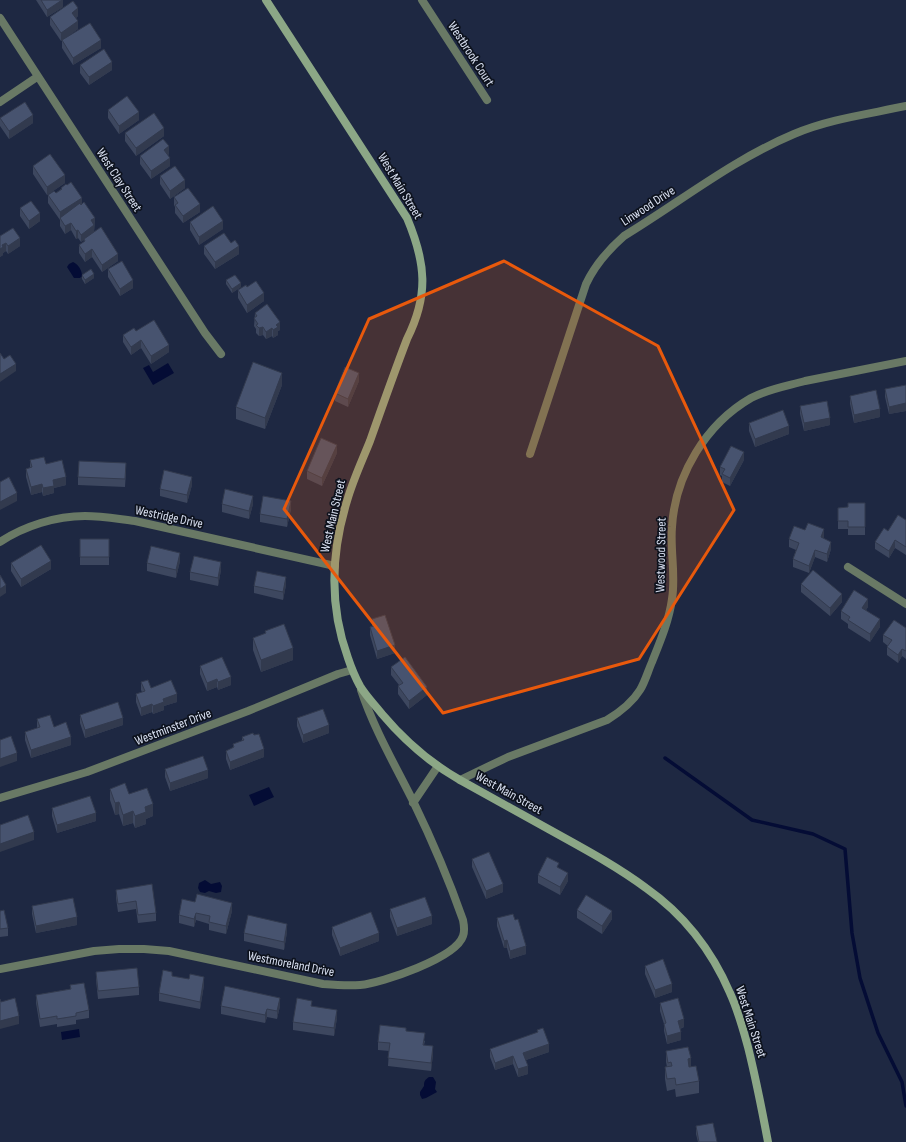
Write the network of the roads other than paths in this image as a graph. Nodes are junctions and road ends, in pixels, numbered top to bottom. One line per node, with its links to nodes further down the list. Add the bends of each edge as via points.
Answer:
1 (267, 0): 12 (main road, West Main Street, via 407,218 414,234 423,274 419,310 356,472 339,536)
2 (422, 0): 5 (street, Westbrook Court)
3 (0, 18): 4 (street, West Clay Street)
4 (38, 77): 6 (street); 8 (street, West Clay Street)
5 (487, 100)
6 (0, 102)
7 (906, 106): 10 (street, Linwood Drive, via 830,122 795,133 765,147 624,236 612,247 599,261 586,284)
8 (221, 354)
9 (906, 361): 18 (street, Westwood Street, via 770,389 733,410 717,424 690,463 675,504 672,527 673,598 664,633 640,690 630,703 607,720 508,757)
10 (530, 454)
11 (0, 542): 12 (street, Westridge Drive, via 25,529 62,518 106,517 135,521)
12 (335, 566): 15 (main road, West Main Street, via 334,594 337,618)
13 (848, 567): 14 (street)
14 (906, 604)
15 (352, 670): 16 (main road, West Main Street); 19 (street, Westminster Drive, via 87,772)
16 (360, 686): 17 (main road, West Main Street, via 393,727); 20 (street, Westmoreland Drive, via 381,739)
17 (438, 766): 18 (main road, West Main Street); 20 (street)
18 (460, 780): 22 (main road, West Main Street, via 633,878 662,901 688,927 709,953 737,1008 753,1066)
19 (0, 798)
20 (414, 803): 21 (street, Westmoreland Drive, via 456,901 464,928 463,936 449,952 403,974 380,981 343,986 169,951 137,948 94,951)
21 (0, 969)
22 (768, 1142)

